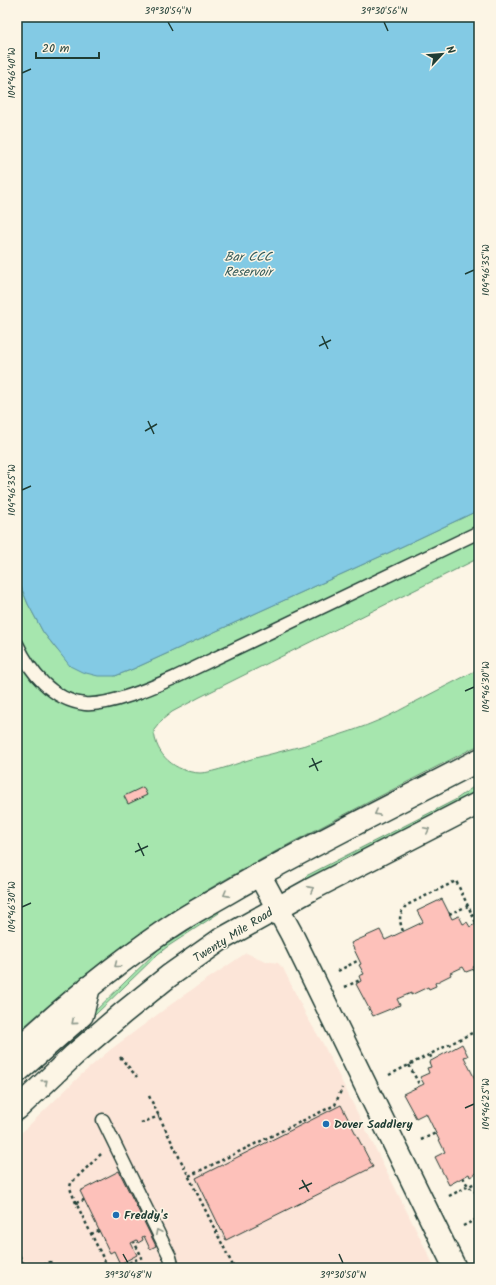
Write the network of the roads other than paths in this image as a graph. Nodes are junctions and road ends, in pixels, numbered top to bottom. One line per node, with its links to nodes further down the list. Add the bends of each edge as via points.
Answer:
1 (479, 532): 2 (lane, via 171,679 102,703 86,704 71,701 55,693 31,669)
2 (17, 644)
3 (479, 760): 5 (main road, one-way to 5)
4 (479, 803): 6 (main road, Twenty Mile Road, one-way to 4)
5 (259, 874): 6 (main road); 7 (main road, one-way to 7, via 180,921)
6 (277, 908): 10 (main road, Twenty Mile Road, one-way to 6, via 74,1054 169,976 220,940); 13 (main road)
7 (89, 987): 8 (main road); 9 (main road, one-way to 9, via 82,1015)
8 (17, 1050)
9 (17, 1072)
10 (17, 1109)
11 (103, 1120): 12 (lane, one-way to 11)
12 (172, 1264)
13 (455, 1268)

